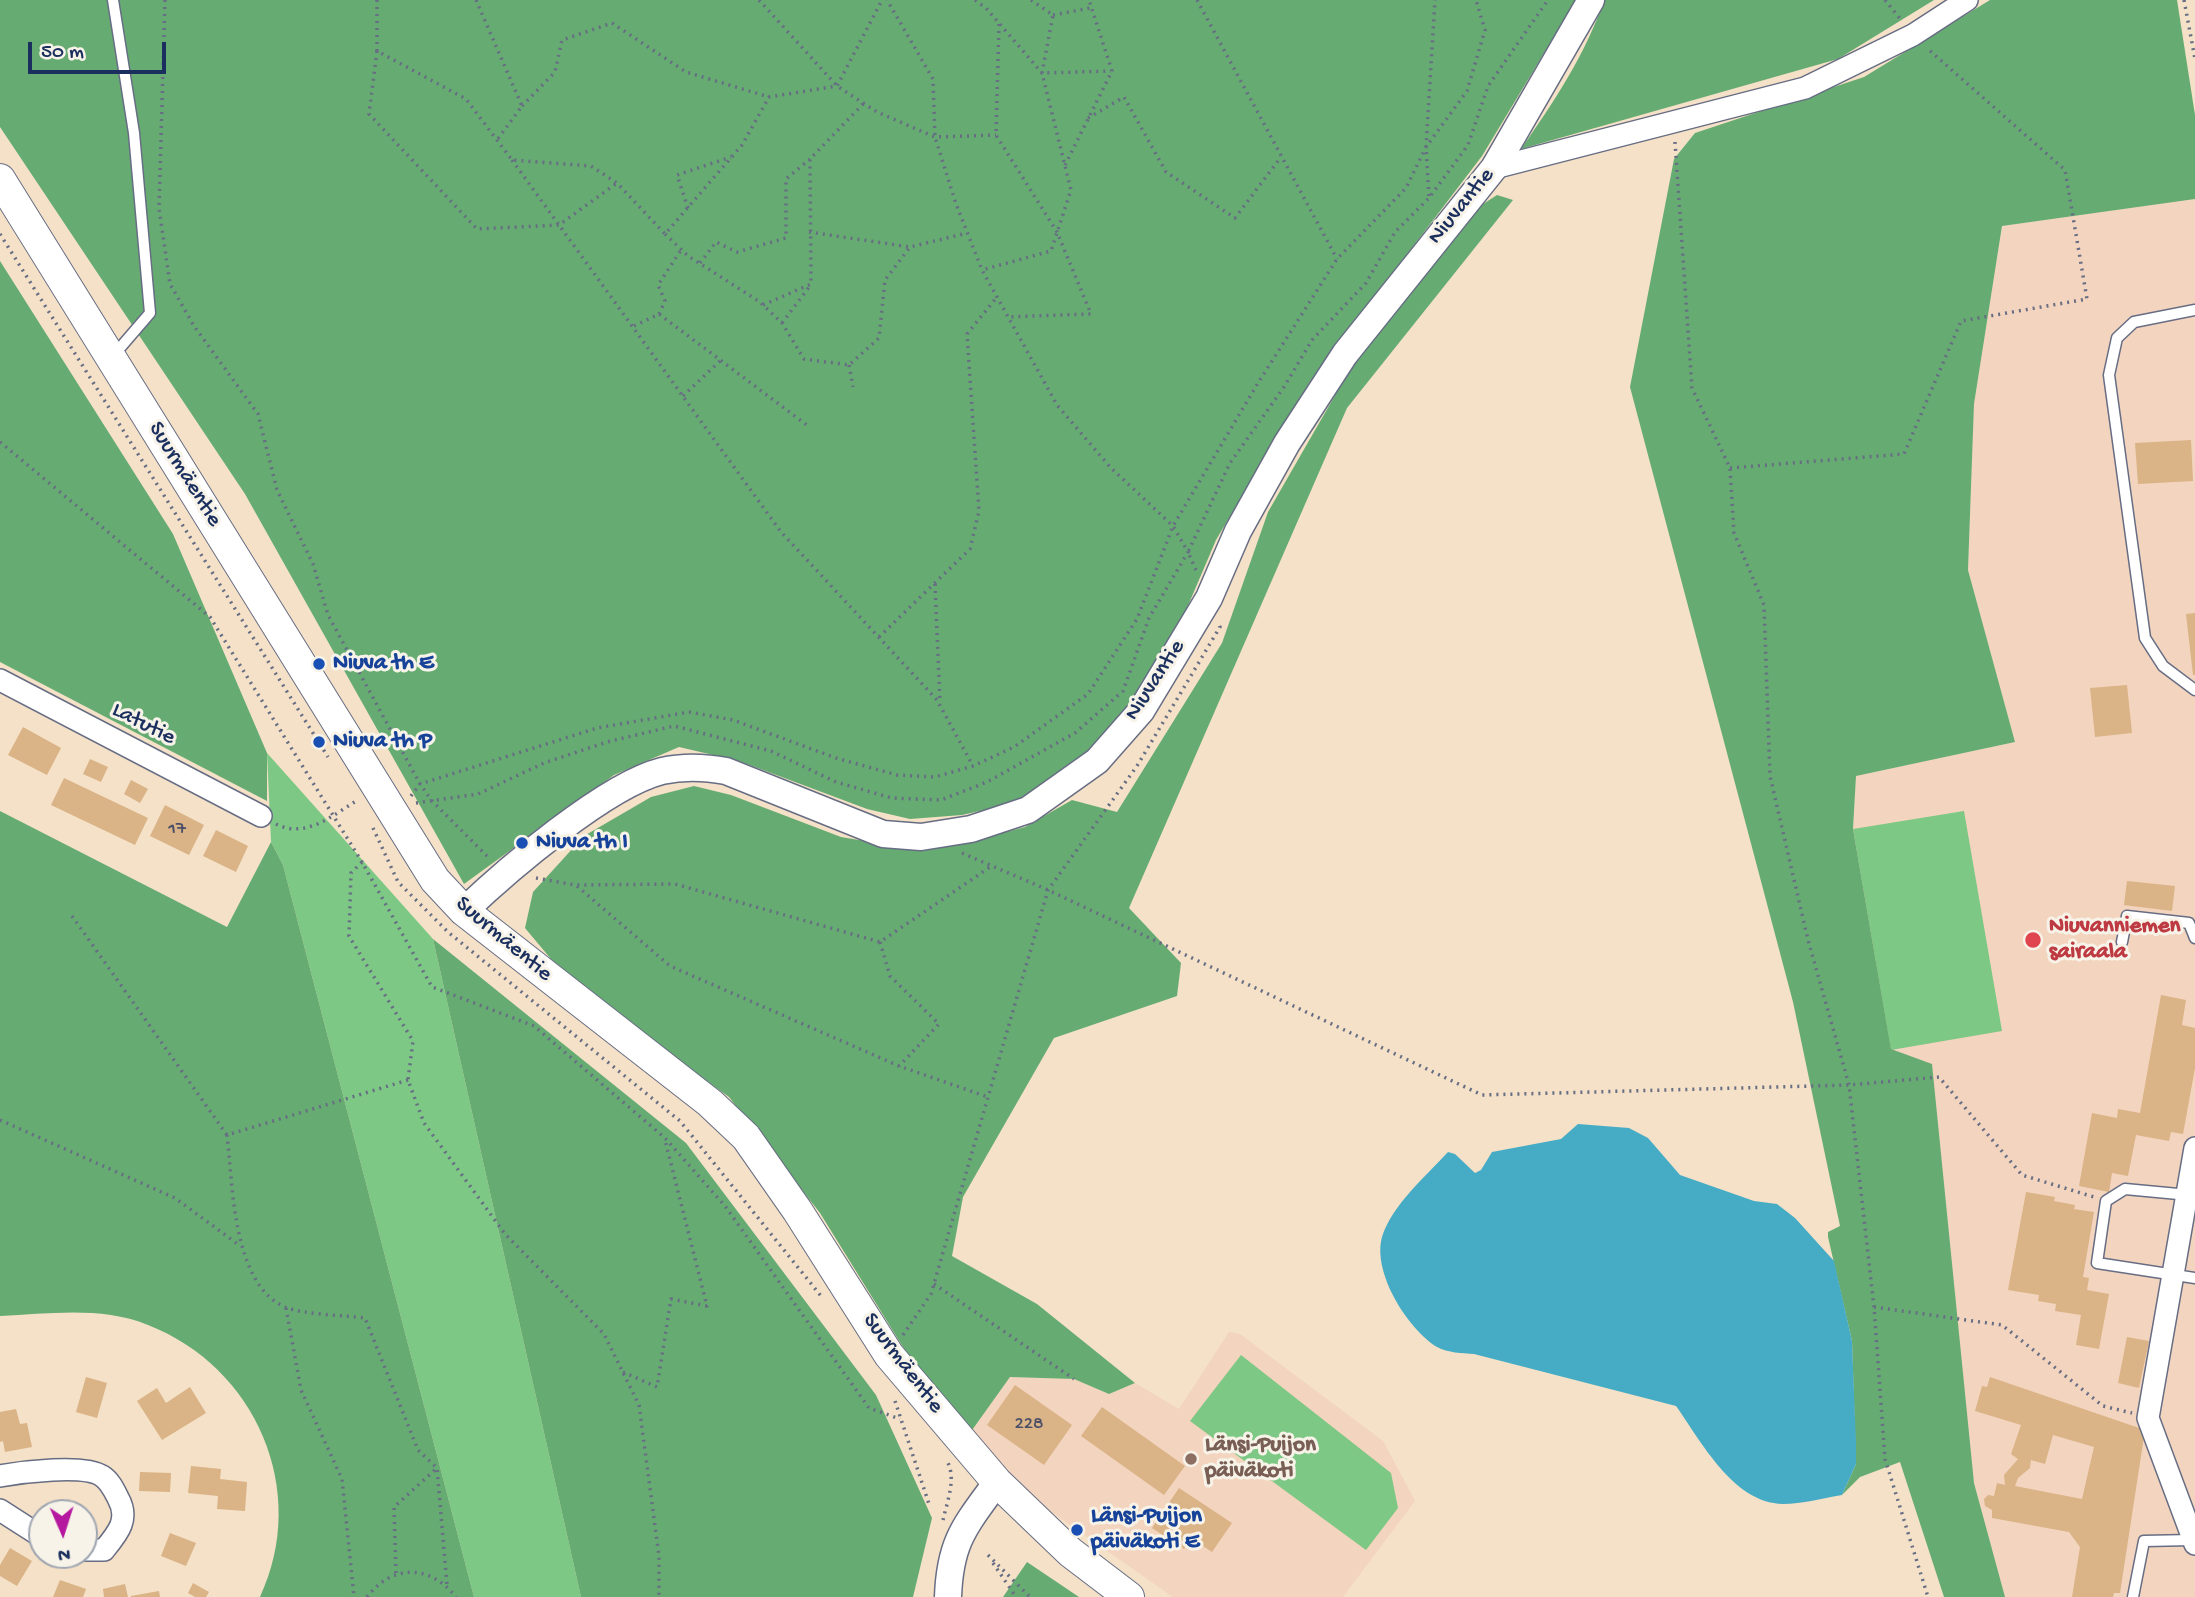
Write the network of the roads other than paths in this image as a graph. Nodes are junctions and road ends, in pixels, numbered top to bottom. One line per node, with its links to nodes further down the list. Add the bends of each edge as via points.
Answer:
1 (113, 0): 7 (lane, via 134,133 150,313)
2 (1591, 0): 4 (street, Niuvantie)
3 (1967, 0): 4 (street, via 1913,35 1805,88)
4 (1494, 168): 11 (street, Niuvantie, via 1345,354 1287,443 1238,531 1209,598 1141,712 1097,761 1064,787 1028,810 971,829 921,837 883,834 726,771 700,766 661,772 617,791 504,873)
5 (0, 179): 7 (main road, Suurmäentie)
6 (2195, 310): 9 (lane, via 2134,322 2117,338 2109,375 2145,638 2163,666)
7 (111, 358): 11 (main road, Suurmäentie, via 435,880)
8 (0, 680): 10 (street, Latutie)
9 (2195, 690)
10 (261, 816)
11 (464, 911): 19 (main road, Suurmäentie, via 710,1103 746,1137 889,1355)
12 (2195, 937): 13 (lane, via 2189,923 2127,916)
13 (2122, 942)
14 (2195, 1148): 15 (street)
15 (2190, 1194): 16 (street); 16 (lane, via 2125,1189 2106,1201 2097,1263)
16 (2174, 1277): 17 (lane); 22 (street, via 2148,1418)
17 (2195, 1278)
18 (0, 1476): 23 (street, via 59,1469 101,1475 123,1507 122,1528 104,1550)
19 (997, 1482): 24 (street, via 960,1534 950,1561); 25 (main road, Suurmäentie, via 1070,1552)
20 (0, 1510): 21 (street)
21 (28, 1528)
22 (2194, 1542): 26 (lane, via 2144,1541)
23 (98, 1550)
24 (948, 1597)
25 (1129, 1597)
26 (2133, 1597)

